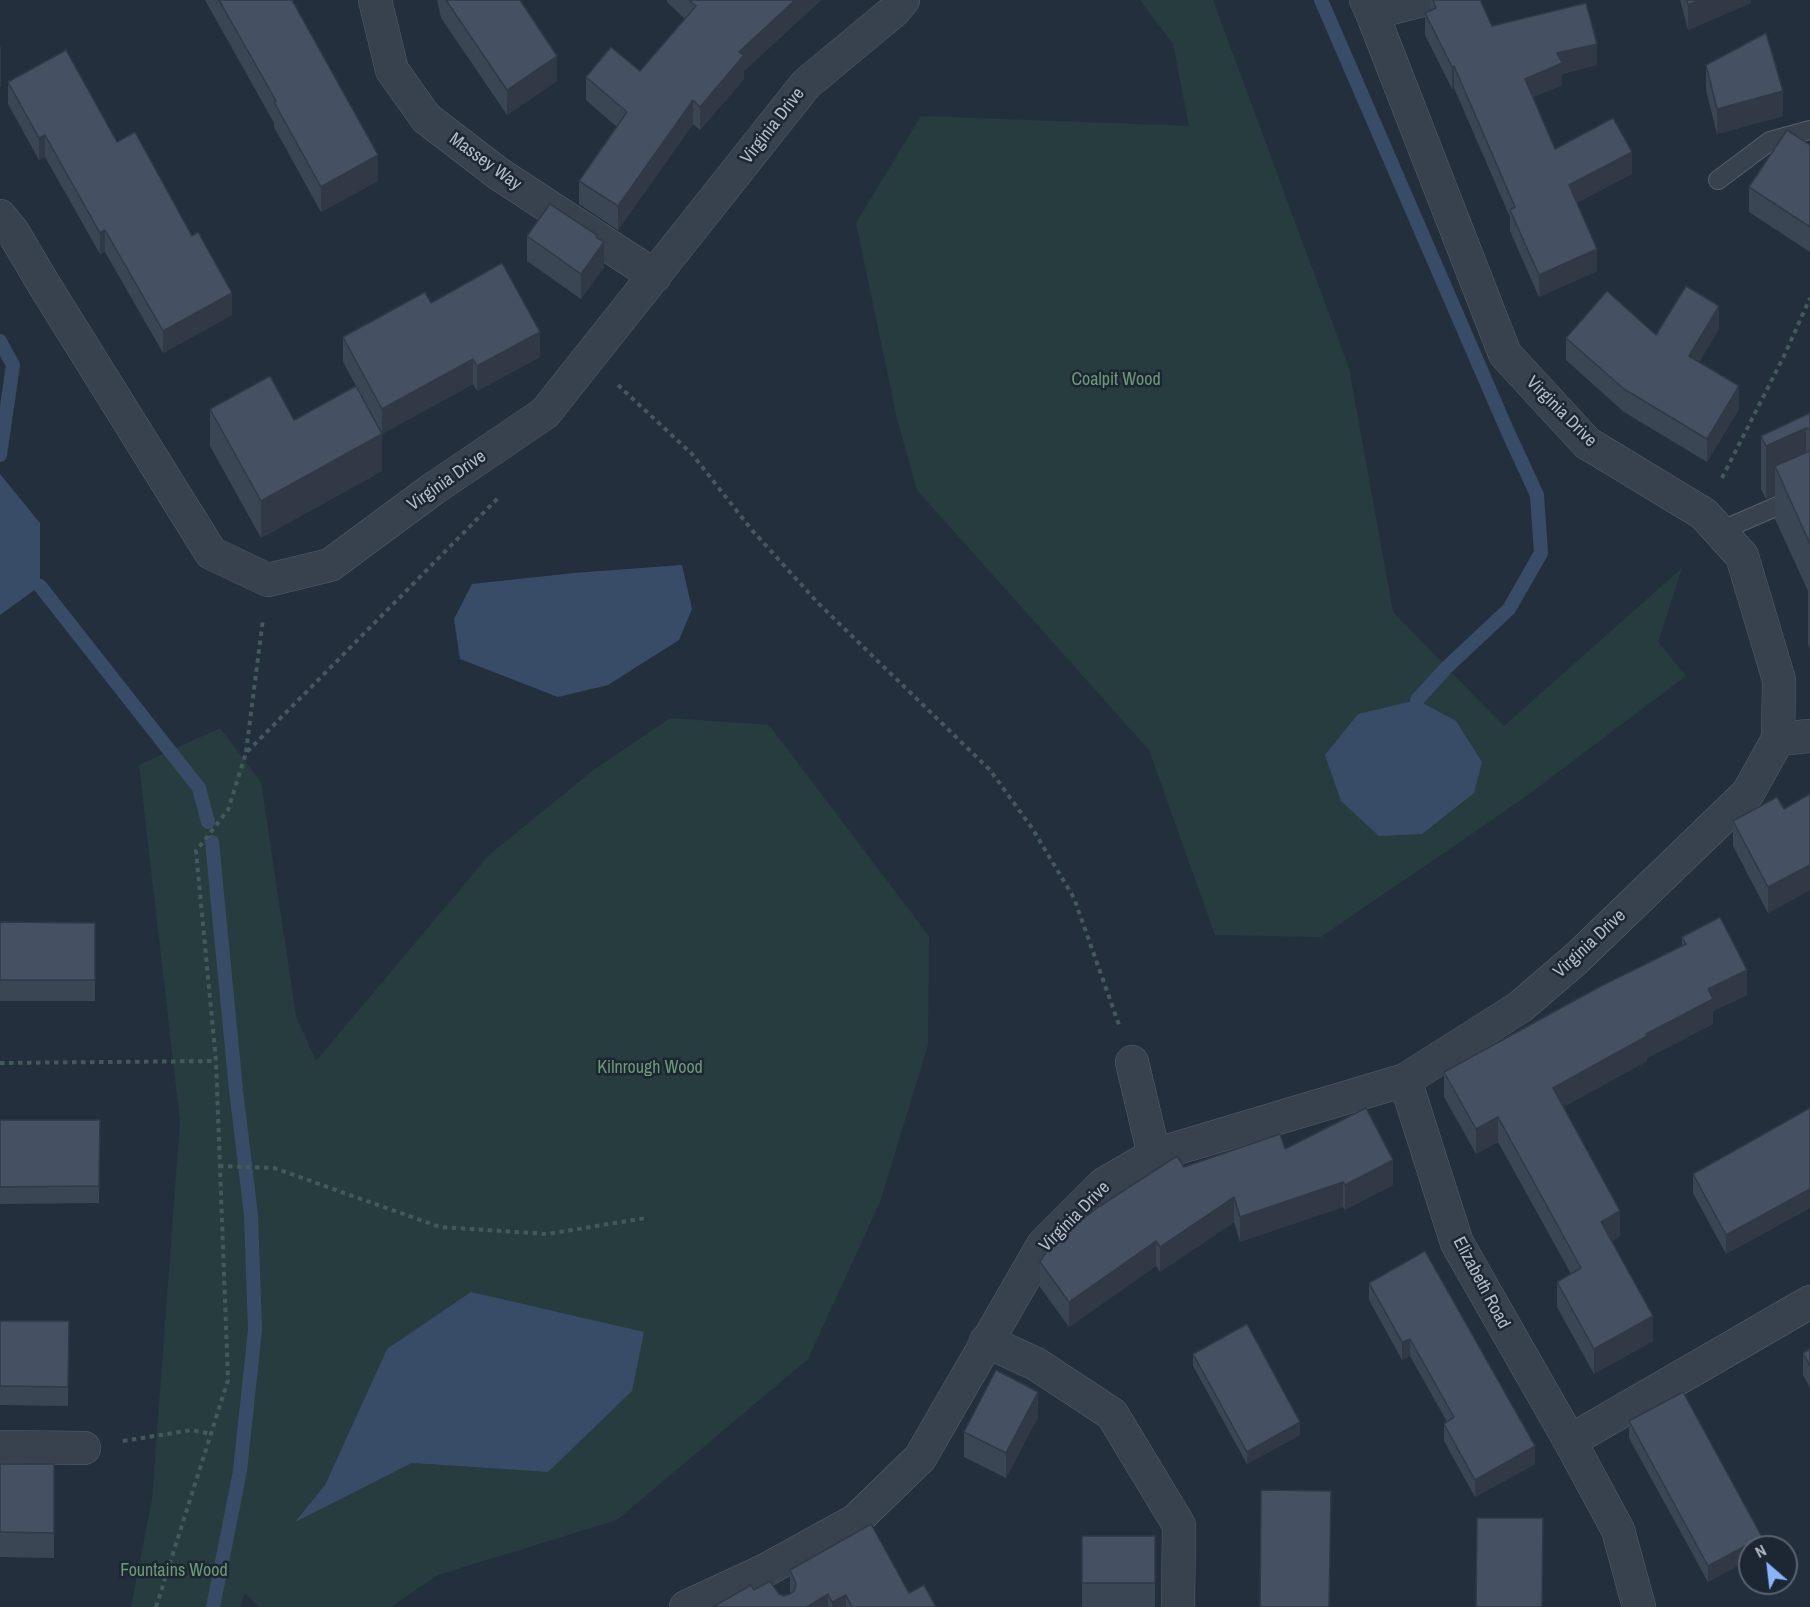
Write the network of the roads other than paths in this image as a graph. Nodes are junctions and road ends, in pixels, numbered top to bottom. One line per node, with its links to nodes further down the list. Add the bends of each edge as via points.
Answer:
1 (375, 0): 8 (street, Massey Way, via 392,70 426,118 499,174)
2 (903, 0): 8 (street, Virginia Drive, via 806,84)
3 (1422, 0): 4 (street)
4 (1369, 6): 10 (street, Virginia Drive, via 1505,354 1587,443)
5 (1810, 130): 6 (lane, via 1770,141)
6 (1718, 180)
7 (0, 216): 8 (street, Virginia Drive, via 212,553 268,580 330,565 544,413)
8 (655, 276)
9 (1810, 492): 10 (lane)
10 (1712, 522): 12 (street, Virginia Drive, via 1742,556 1779,680)
11 (1810, 736): 12 (street)
12 (1778, 739): 14 (street, Virginia Drive, via 1748,793 1577,958 1520,1007)
13 (1132, 1062): 15 (street)
14 (1405, 1080): 15 (street, Virginia Drive); 18 (street, Elizabeth Road, via 1456,1243)
15 (1154, 1155): 17 (street, Virginia Drive, via 1104,1184 1042,1245)
16 (1810, 1302): 18 (street)
17 (986, 1341): 21 (street, Virginia Drive, via 920,1458 855,1521 769,1580); 22 (street, via 1036,1364 1112,1414 1179,1526)
18 (1570, 1441): 23 (street, Elizabeth Road, via 1618,1530)
19 (0, 1447): 20 (street)
20 (84, 1448)
21 (686, 1607)
22 (1178, 1607)
23 (1640, 1607)

